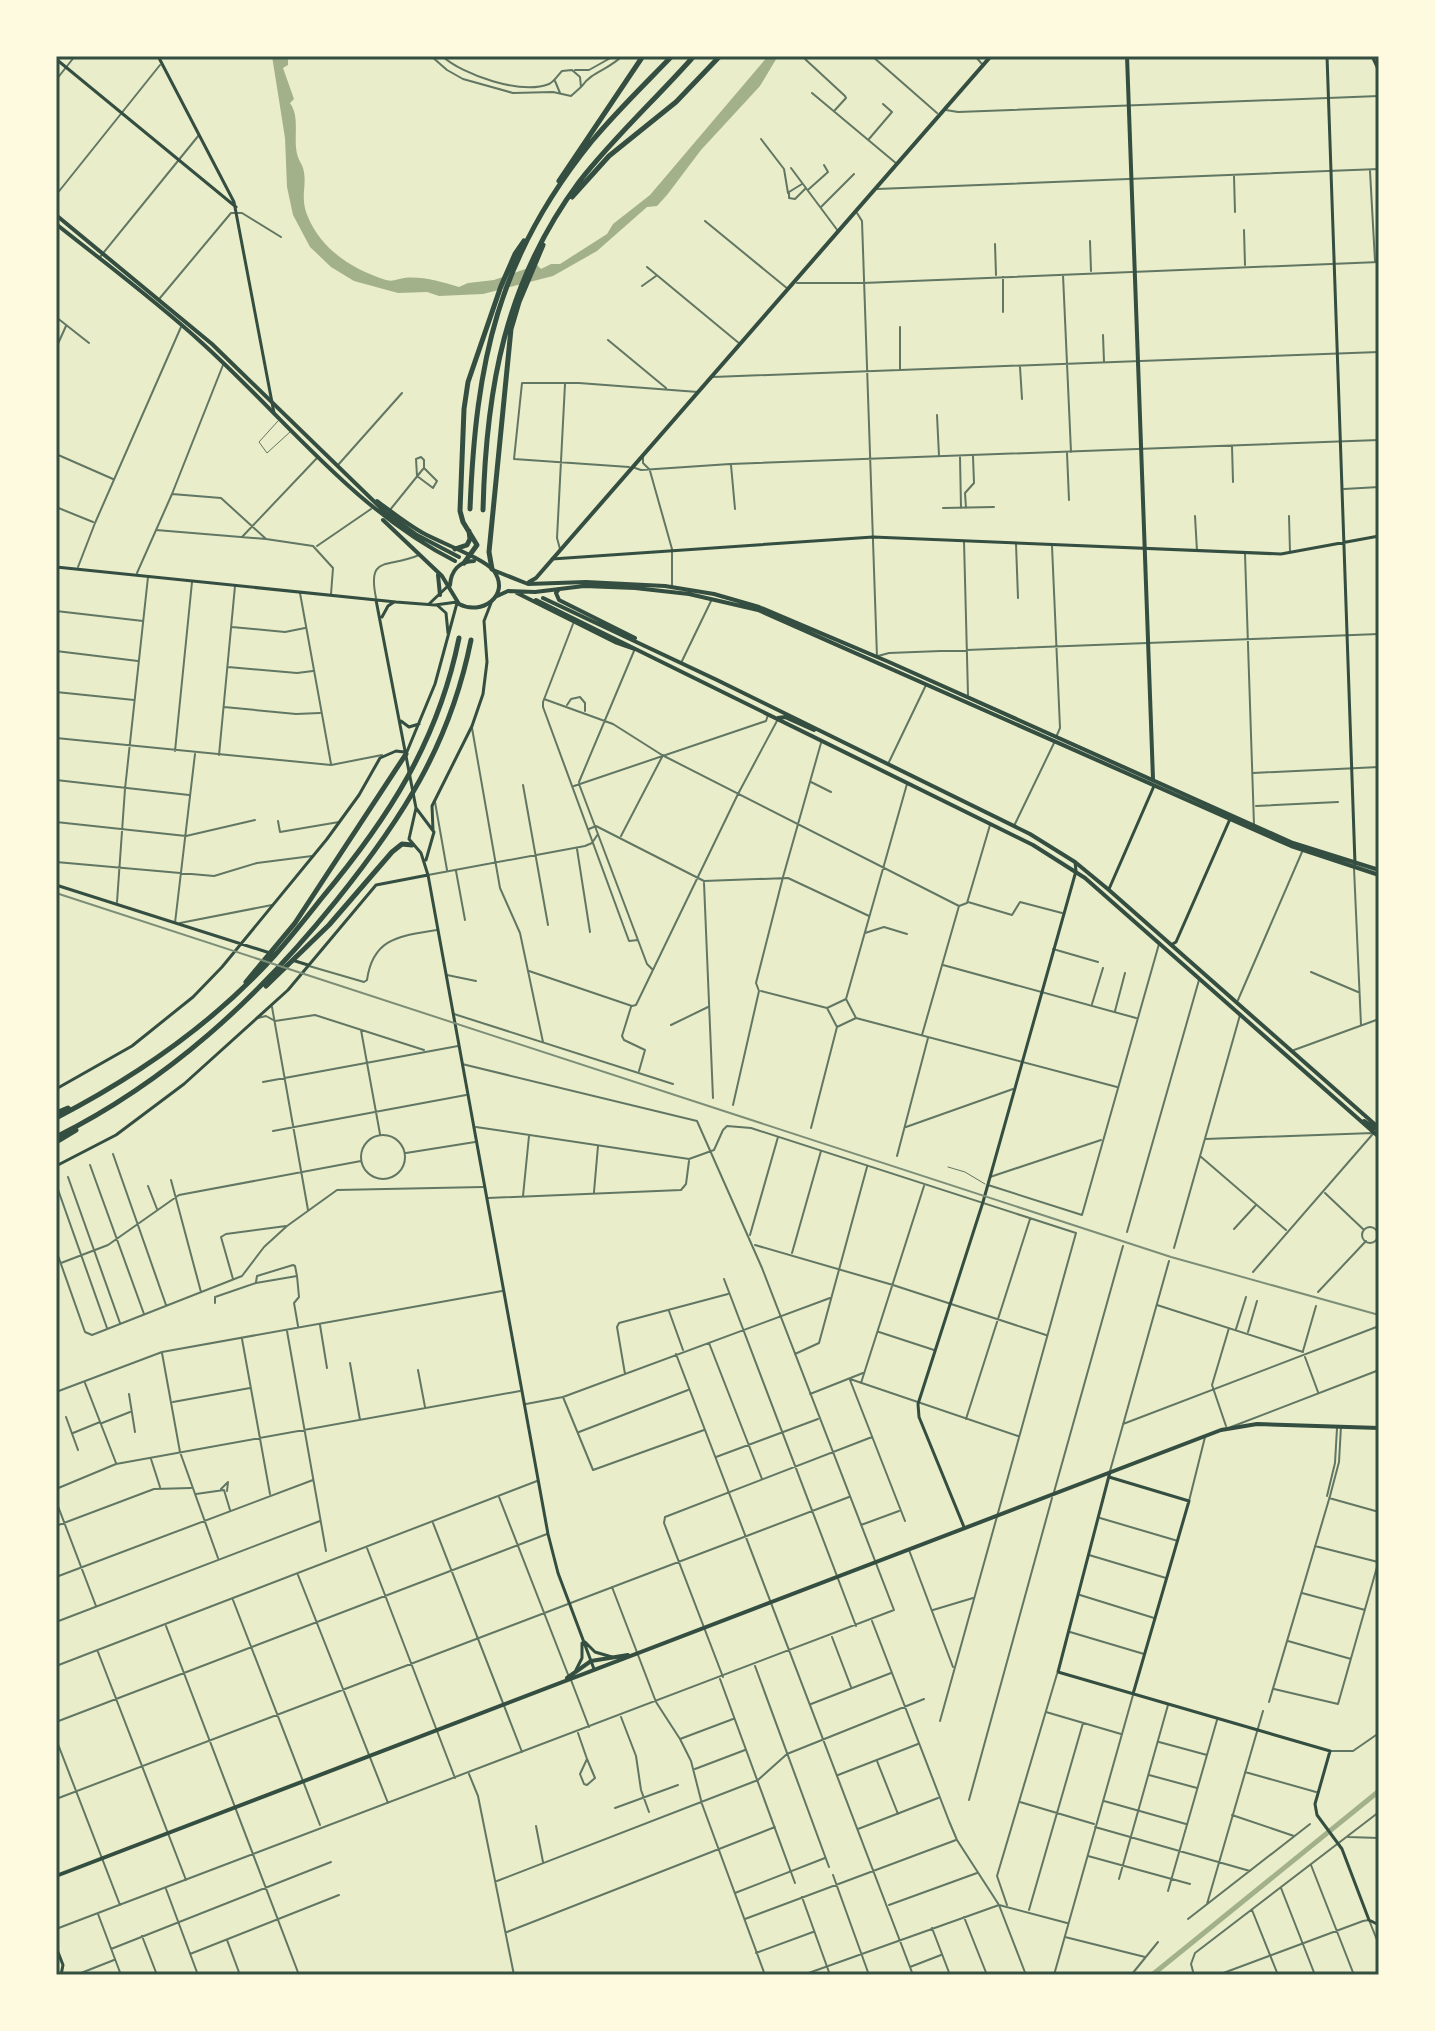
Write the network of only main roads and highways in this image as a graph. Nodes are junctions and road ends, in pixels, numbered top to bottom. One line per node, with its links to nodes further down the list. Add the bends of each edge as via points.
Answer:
1 (158, 56): 13 (main road)
2 (643, 56): 12 (highway, via 563,171)
3 (672, 56): 12 (highway, via 603,128)
4 (694, 56): 14 (highway, via 599,158)
5 (720, 56): 14 (highway, via 682,96 609,156)
6 (989, 56): 32 (main road)
7 (1127, 56): 30 (main road)
8 (1327, 56): 28 (main road)
9 (1372, 56): 11 (main road)
10 (56, 59): 13 (main road)
11 (1379, 71)
12 (550, 200): 18 (highway)
13 (236, 209): 20 (main road)
14 (561, 209): 17 (highway)
15 (56, 215): 19 (main road)
16 (56, 224): 19 (main road)
17 (514, 309): 25 (highway, via 489,410); 37 (highway, via 489,552)
18 (492, 320): 23 (highway, via 479,392); 26 (highway, via 473,365 465,403 460,511)
19 (184, 323): 20 (main road); 21 (main road)
20 (273, 403): 21 (main road); 22 (main road)
21 (274, 413): 24 (main road)
22 (359, 488): 29 (main road); 33 (main road, via 400,524)
23 (470, 509)
24 (374, 510): 33 (main road, via 413,539); 36 (main road)
25 (483, 510)
26 (469, 530): 29 (highway, via 467,545); 31 (highway, via 477,543)
27 (1379, 536): 28 (main road)
28 (1345, 542): 30 (main road, via 1290,553); 81 (main road)
29 (455, 549): 31 (main road)
30 (1145, 549): 32 (main road, via 873,537); 69 (main road)
31 (470, 557): 33 (highway); 34 (main road)
32 (552, 559): 38 (main road, via 534,580)
33 (459, 560): 34 (main road); 39 (main road)
34 (481, 563): 37 (main road)
35 (56, 567): 46 (main road)
36 (435, 569): 39 (main road); 42 (main road)
37 (493, 570): 38 (main road); 44 (main road, via 498,583)
38 (518, 582): 43 (main road, via 672,587)
39 (449, 586): 42 (main road); 49 (main road)
40 (561, 588): 41 (main road); 43 (main road); 58 (main road, via 556,591 558,599)
41 (512, 591): 44 (main road); 57 (main road)
42 (440, 595): 51 (main road)
43 (713, 596): 59 (main road); 59 (main road, via 779,614)
44 (495, 597): 50 (main road)
45 (543, 598): 58 (main road)
46 (376, 600): 48 (main road); 53 (main road)
47 (536, 600): 57 (main road)
48 (396, 602): 51 (main road); 53 (main road, via 388,606)
49 (457, 602): 50 (main road, via 474,609); 52 (main road); 54 (main road)
50 (491, 603): 76 (main road, via 485,617 481,700 430,813)
51 (429, 604): 52 (main road)
52 (435, 605): 54 (main road, via 446,613)
53 (382, 621): 63 (main road)
54 (447, 637): 64 (main road)
55 (459, 638): 92 (highway, via 431,731 398,797 337,881)
56 (471, 640): 93 (highway, via 450,719 407,806 323,918)
57 (635, 648): 58 (main road)
58 (646, 649): 60 (main road); 61 (main road)
59 (877, 659): 66 (main road); 66 (main road)
60 (766, 704): 61 (main road); 65 (main road)
61 (769, 714): 62 (main road)
62 (778, 718): 65 (main road); 82 (main road)
63 (400, 720): 64 (main road, via 411,727); 67 (main road)
64 (421, 721): 67 (main road)
65 (817, 730): 79 (main road)
66 (1056, 739): 68 (main road); 69 (main road)
67 (405, 761): 72 (main road); 89 (main road, via 399,751 382,755 340,821); 92 (highway, via 295,923)
68 (1105, 764): 69 (main road); 70 (main road)
69 (1153, 779): 71 (main road)
70 (1154, 786): 71 (main road); 73 (main road); 86 (main road)
71 (1197, 799): 73 (main road)
72 (416, 806): 74 (main road); 75 (main road)
73 (1231, 817): 81 (main road); 81 (main road, via 1303,851); 90 (main road)
74 (426, 824): 75 (main road); 76 (main road)
75 (412, 827): 77 (main road, via 408,836)
76 (433, 830): 78 (main road)
77 (414, 846): 78 (main road); 80 (main road); 93 (highway, via 402,844 392,852 329,925)
78 (429, 846): 80 (main road)
79 (1075, 862): 82 (main road); 86 (main road)
80 (425, 864): 84 (main road)
81 (1355, 866): 83 (main road)
82 (1076, 871): 87 (main road); 101 (main road, via 983,1202 918,1404)
83 (1379, 872)
84 (428, 875): 91 (main road, via 373,888); 102 (main road, via 548,1534)
85 (56, 885): 89 (main road)
86 (1109, 890): 87 (main road); 90 (main road)
87 (1110, 900): 88 (main road)
88 (1159, 943): 90 (main road); 96 (main road, via 1361,1122)
89 (241, 944): 91 (main road); 94 (main road, via 160,1026)
90 (1171, 945): 96 (main road)
91 (308, 965): 98 (main road, via 257,1019 149,1113)
92 (239, 991): 95 (highway, via 171,1048)
93 (253, 996): 97 (highway, via 175,1064)
94 (56, 1089)
95 (56, 1116)
96 (1378, 1131)
97 (56, 1140)
98 (56, 1166)
99 (1379, 1428): 100 (main road, via 1227,1428)
100 (1110, 1475): 101 (main road); 108 (main road, via 1058,1672); 108 (main road, via 1189,1501)
101 (964, 1527): 103 (main road)
102 (580, 1632): 104 (main road, via 593,1651); 105 (main road); 107 (main road, via 583,1655)
103 (638, 1654): 104 (main road); 106 (main road)
104 (616, 1657): 105 (main road)
105 (591, 1661): 106 (main road); 107 (main road)
106 (594, 1670): 107 (main road)
107 (571, 1677): 109 (main road)
108 (1133, 1694): 110 (main road, via 1330,1751 1315,1808 1339,1842 1369,1920)
109 (56, 1876)
110 (1379, 1925)
111 (56, 1947): 112 (main road)
112 (64, 1975)

